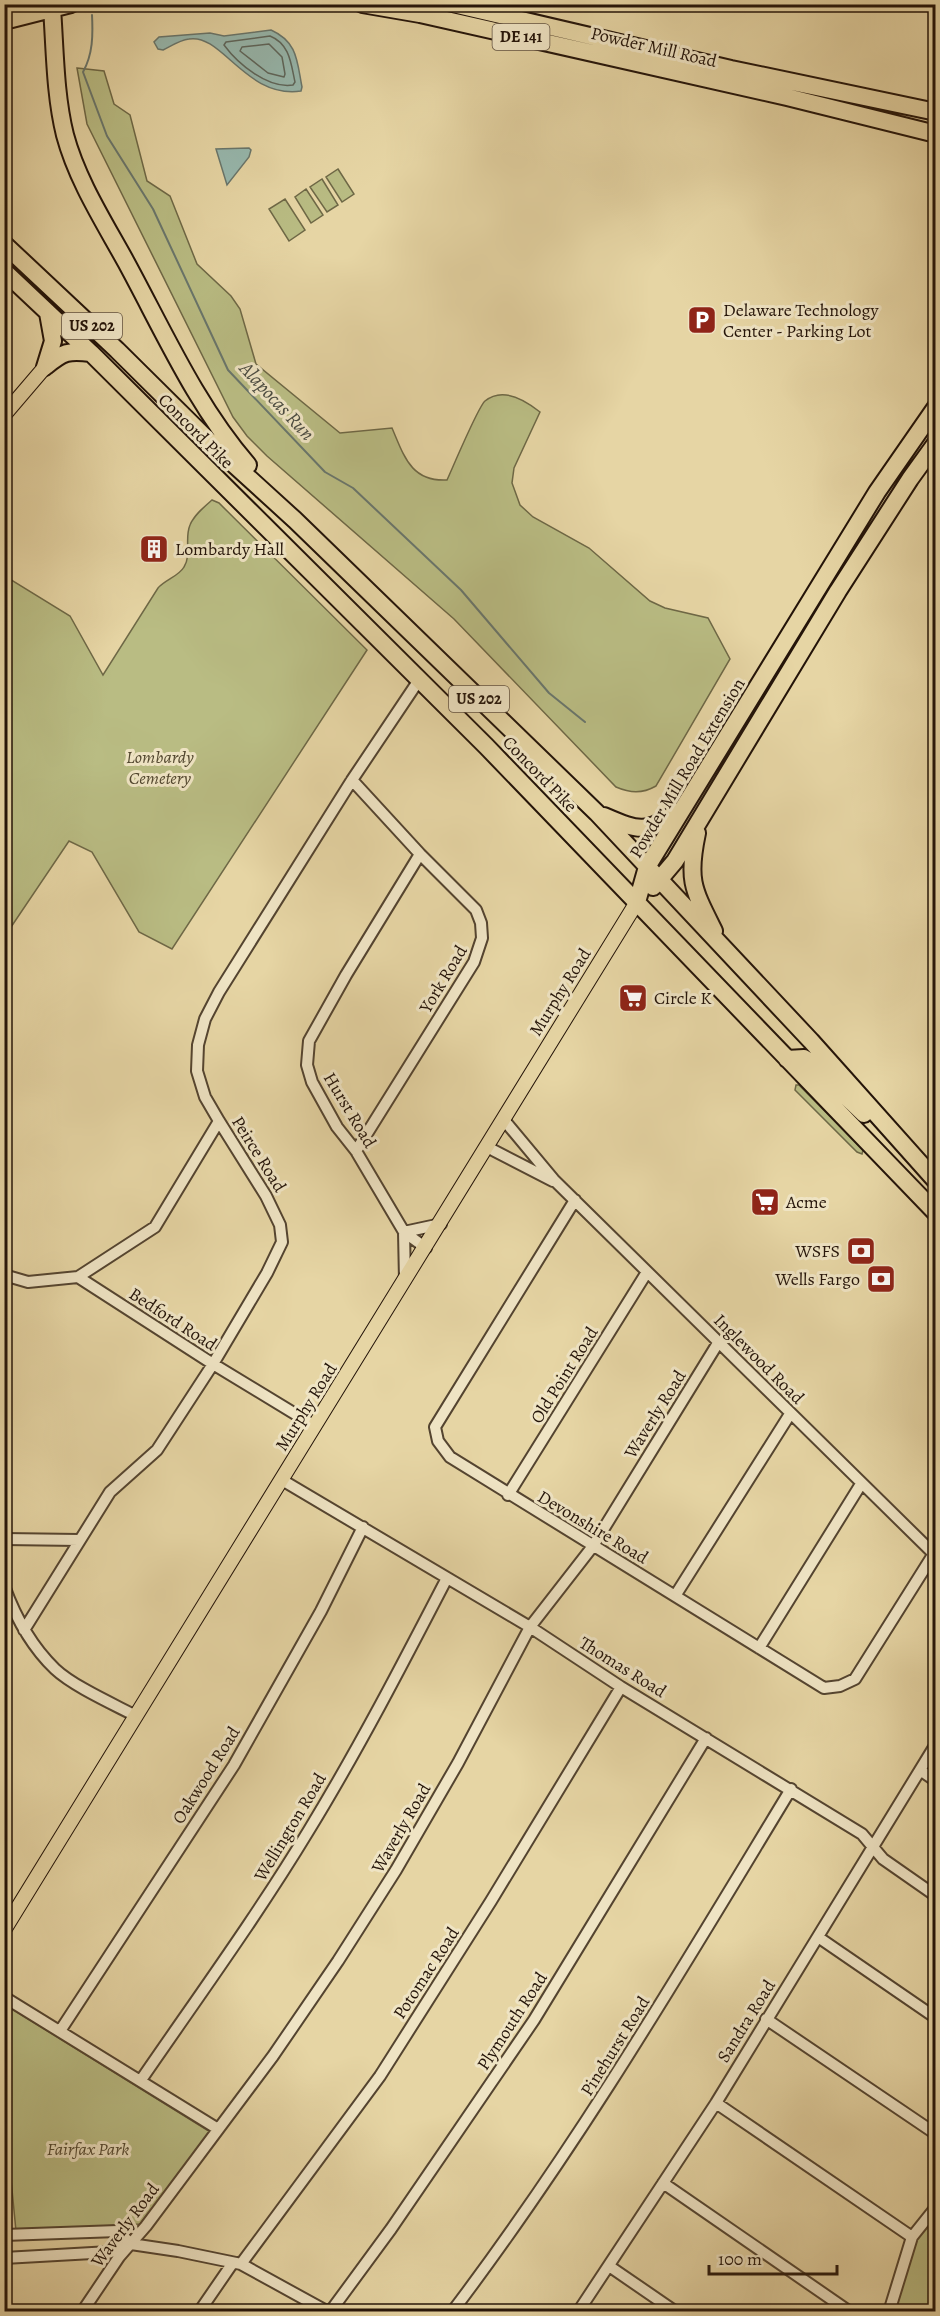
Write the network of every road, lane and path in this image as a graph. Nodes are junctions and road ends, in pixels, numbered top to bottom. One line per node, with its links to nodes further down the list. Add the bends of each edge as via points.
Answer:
1 (72, 4): 4 (highway)
2 (362, 4): 7 (highway, Powder Mill Road / DE 141, via 787,97)
3 (453, 4): 6 (highway, Powder Mill Road / DE 141)
4 (51, 6): 5 (highway); 17 (highway, via 65,134 84,182 193,389 215,424)
5 (4, 21)
6 (936, 112)
7 (936, 134)
8 (4, 244): 9 (highway, Concord Pike / US 202)
9 (26, 264): 10 (street); 17 (highway, Concord Pike / US 202)
10 (9, 275): 11 (highway, Concord Pike / US 202)
11 (48, 312): 12 (highway, Concord Pike / US 202); 13 (highway, via 53,340)
12 (91, 353): 13 (highway, via 63,353); 18 (highway, Concord Pike / US 202)
13 (45, 367): 15 (main road)
14 (936, 407): 20 (highway, Powder Mill Road Extension, via 877,492)
15 (4, 415)
16 (936, 444): 22 (highway, Powder Mill Road Extension, via 838,591)
17 (295, 520): 21 (highway, Concord Pike / US 202)
18 (420, 680): 19 (street, Peirce Road); 26 (highway, Concord Pike / US 202)
19 (352, 780): 23 (street, York Road); 30 (street, Peirce Road, via 205,1019 197,1071 205,1097)
20 (683, 809): 21 (highway, via 645,829); 24 (highway, Powder Mill Road Extension)
21 (597, 813): 24 (highway, Concord Pike / US 202)
22 (699, 821): 25 (highway, Powder Mill Road Extension); 27 (highway, via 691,874 694,890)
23 (420, 854): 32 (street, Hurst Road, via 309,1041 307,1065 312,1082 337,1127); 32 (street, York Road, via 476,910 481,923 480,949)
24 (647, 867): 25 (highway, Concord Pike / US 202); 26 (highway, Powder Mill Road Extension)
25 (659, 880): 26 (highway, Powder Mill Road Extension); 27 (highway, Concord Pike / US 202)
26 (637, 902): 28 (highway, Concord Pike / US 202); 29 (main road, Murphy Road)
27 (722, 948): 33 (highway, Concord Pike / US 202)
28 (787, 1059): 33 (highway, via 809,1061); 37 (highway, Concord Pike / US 202)
29 (504, 1120): 31 (main road, Murphy Road); 35 (street, Inglewood Road)
30 (219, 1121): 43 (street, via 154,1227); 46 (street, Peirce Road, via 266,1196 280,1225 282,1242)
31 (487, 1147): 35 (street, Inglewood Road); 38 (main road, Murphy Road)
32 (356, 1151): 39 (street, Hurst Road)
33 (916, 1160): 34 (highway, Concord Pike / US 202)
34 (936, 1180)
35 (559, 1184): 36 (street, Inglewood Road)
36 (575, 1200): 41 (street, Inglewood Road); 51 (street, Devonshire Road, via 435,1427 438,1441 450,1457)
37 (936, 1213)
38 (441, 1224): 39 (street); 40 (main road, Murphy Road)
39 (404, 1232): 40 (street, Hurst Road); 44 (street)
40 (426, 1248): 44 (main road, Murphy Road)
41 (647, 1272): 45 (street, Inglewood Road); 51 (street, Old Point Road)
42 (4, 1275): 43 (street, via 28,1282)
43 (78, 1277): 46 (street, Bedford Road)
44 (405, 1281): 48 (main road, Murphy Road)
45 (718, 1342): 47 (street, Inglewood Road); 55 (street, Waverly Road)
46 (213, 1364): 48 (street, Bedford Road); 54 (street, Peirce Road, via 157,1450 117,1484)
47 (790, 1414): 50 (street, Inglewood Road); 59 (street)
48 (315, 1426): 49 (main road, Murphy Road)
49 (282, 1480): 52 (street, Thomas Road); 64 (main road, Murphy Road)
50 (861, 1484): 56 (street, Inglewood Road); 62 (street)
51 (508, 1495): 55 (street, Devonshire Road)
52 (363, 1527): 57 (street, Thomas Road); 77 (street, Oakwood Road, via 321,1611 234,1765)
53 (4, 1539): 54 (street)
54 (79, 1540): 61 (street, Peirce Road)
55 (593, 1546): 59 (street, Devonshire Road); 60 (street, Waverly Road)
56 (934, 1556): 62 (street, Devonshire Road, via 855,1679 824,1688)
57 (447, 1578): 60 (street, Thomas Road); 78 (street, Wellington Road, via 380,1707 309,1830)
58 (4, 1586): 61 (street)
59 (675, 1596): 62 (street, Devonshire Road)
60 (530, 1627): 63 (street, Thomas Road); 80 (street, Waverly Road, via 396,1870 273,2056)
61 (24, 1630): 64 (street, via 56,1669)
62 (759, 1648)
63 (621, 1687): 65 (street, Thomas Road); 88 (street, Potomac Road, via 380,2076)
64 (136, 1716): 72 (main road, Murphy Road)
65 (706, 1738): 69 (street, Thomas Road); 90 (street, Plymouth Road, via 534,2020 397,2220)
66 (936, 1744): 67 (street, Sandra Road)
67 (920, 1770): 68 (street); 70 (street, Sandra Road)
68 (936, 1781)
69 (790, 1789): 70 (street, Thomas Road, via 862,1834); 93 (street, Pinehurst Road, via 593,2113)
70 (872, 1848): 71 (street, Thomas Road); 73 (street, Sandra Road)
71 (936, 1896)
72 (4, 1929)
73 (818, 1937): 75 (street); 76 (street, Sandra Road)
74 (4, 1997): 77 (street)
75 (936, 2018)
76 (766, 2019): 79 (street, Sandra Road); 81 (street)
77 (60, 2031): 78 (street)
78 (141, 2080): 80 (street)
79 (716, 2103): 82 (street, Sandra Road); 85 (street)
80 (218, 2129): 86 (street, Waverly Road)
81 (936, 2134)
82 (663, 2183): 89 (street, Sandra Road); 96 (street)
83 (936, 2207): 85 (street)
84 (4, 2235): 86 (street, via 118,2231)
85 (912, 2237): 97 (street)
86 (131, 2244): 87 (street, via 110,2252); 88 (street); 91 (street, Waverly Road)
87 (4, 2258)
88 (236, 2264): 90 (street); 92 (street, Potomac Road)
89 (609, 2266): 94 (street, Sandra Road); 95 (street)
90 (324, 2310)
91 (82, 2312)
92 (199, 2312)
93 (452, 2312)
94 (578, 2312)
95 (676, 2312)
96 (850, 2312)
97 (889, 2312)

